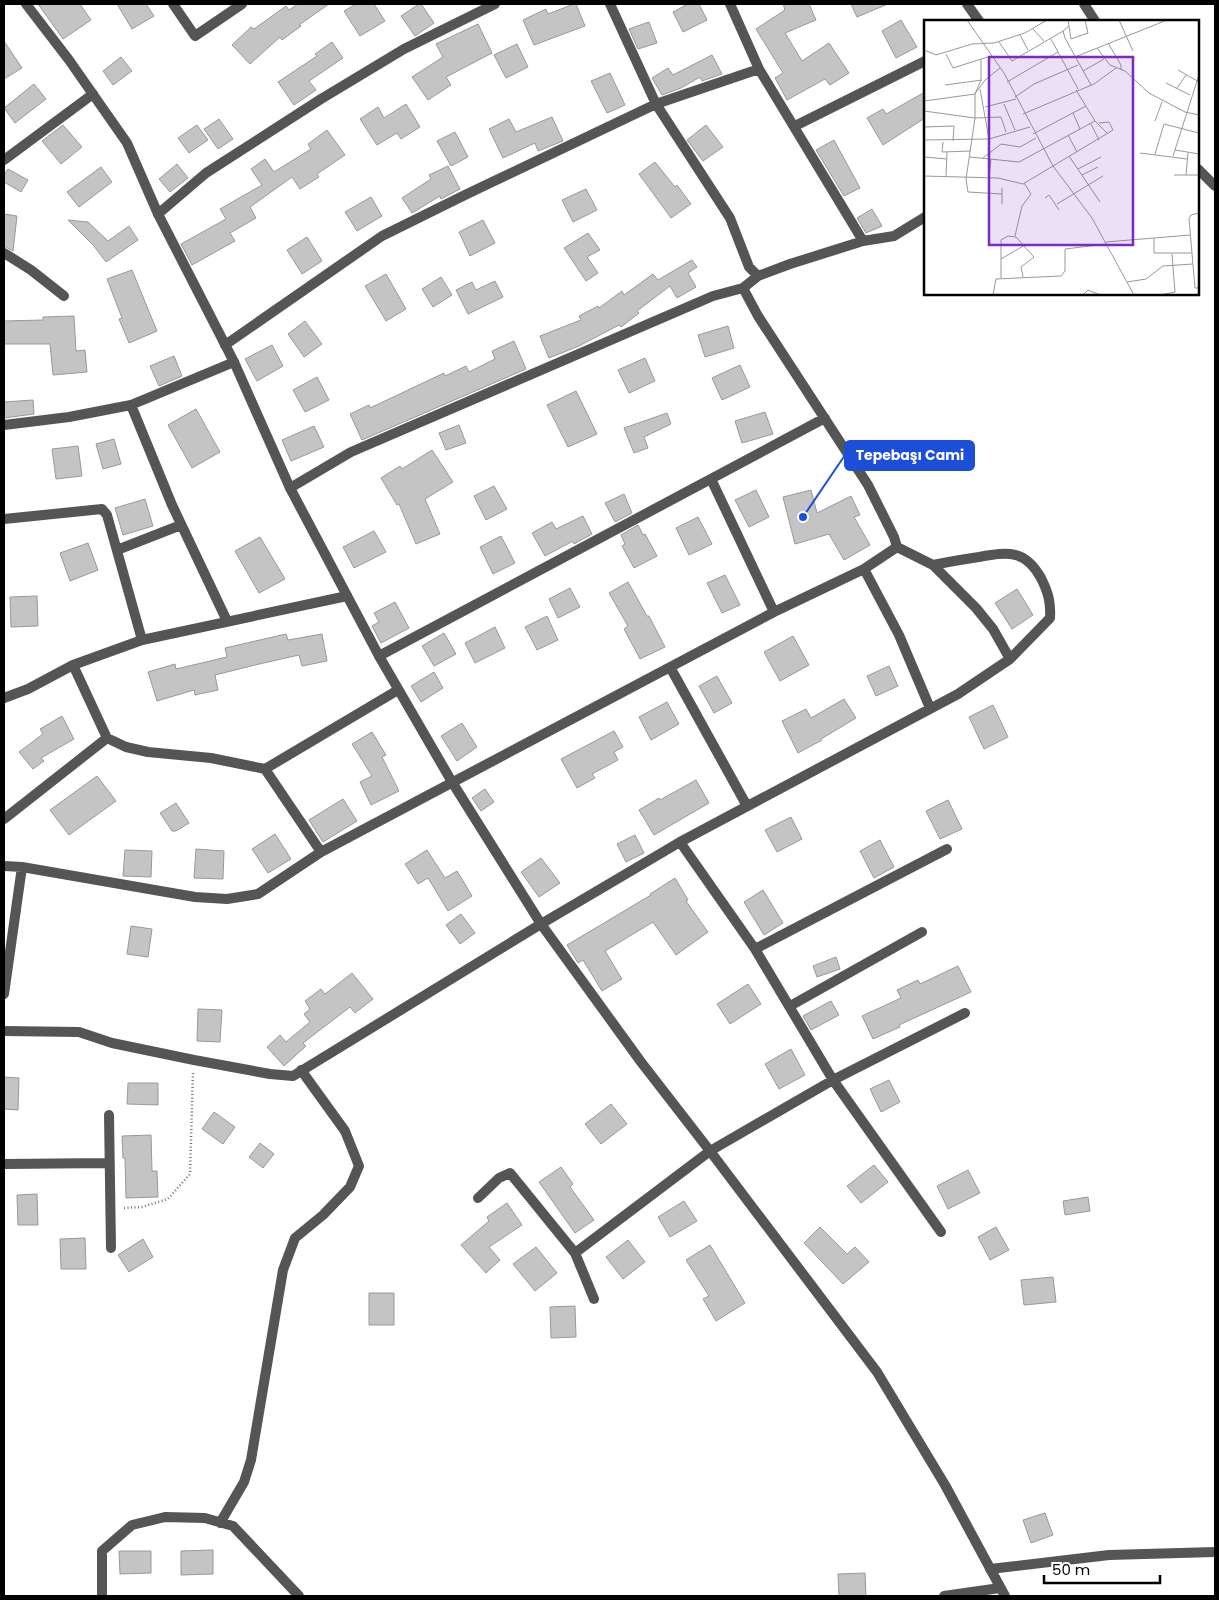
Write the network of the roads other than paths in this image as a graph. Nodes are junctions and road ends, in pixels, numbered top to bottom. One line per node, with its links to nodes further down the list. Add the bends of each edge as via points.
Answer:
1 (26, 4): 13 (street)
2 (173, 4): 3 (street, via 195,36)
3 (242, 4)
4 (495, 4): 19 (street, via 404,49 322,99 206,173)
5 (610, 4): 14 (street)
6 (731, 4): 12 (street)
7 (967, 4): 9 (street)
8 (1084, 4): 10 (street)
9 (978, 20)
10 (1094, 20)
11 (924, 61): 15 (street)
12 (759, 69): 14 (street); 15 (street)
13 (93, 94): 16 (street); 19 (street, via 127,143)
14 (656, 104): 23 (street, via 730,218 749,266); 26 (street, via 382,236)
15 (794, 126): 21 (street)
16 (4, 160)
17 (1199, 170): 18 (street)
18 (1215, 186)
19 (158, 214): 26 (street)
20 (924, 218): 21 (street, via 894,236)
21 (863, 241): 23 (street)
22 (4, 252): 25 (street)
23 (758, 276): 24 (street)
24 (743, 288): 29 (street); 32 (street, via 713,296 351,452)
25 (64, 296)
26 (225, 346): 27 (street)
27 (234, 362): 28 (street); 32 (street)
28 (130, 406): 30 (street); 34 (street)
29 (825, 418): 31 (street); 35 (street, via 868,485)
30 (4, 425)
31 (710, 479): 40 (street); 43 (street)
32 (290, 488): 39 (street)
33 (4, 519): 36 (street, via 102,509 107,515)
34 (181, 525): 36 (street); 41 (street)
35 (896, 547): 37 (street); 38 (street)
36 (116, 550): 42 (street)
37 (933, 565): 44 (street, via 976,608); 44 (street, via 1005,552 1019,556 1036,569 1049,593 1050,618)
38 (864, 569): 40 (street); 49 (street, via 899,635)
39 (347, 596): 41 (street); 43 (street)
40 (774, 612): 46 (street)
41 (227, 621): 42 (street)
42 (142, 640): 45 (street)
43 (379, 656): 47 (street)
44 (1010, 659): 49 (street, via 958,694)
45 (73, 665): 48 (street); 50 (street)
46 (670, 667): 52 (street); 53 (street)
47 (398, 690): 51 (street); 52 (street)
48 (4, 698)
49 (930, 708): 53 (street)
50 (107, 738): 51 (street, via 148,752 211,758); 54 (street)
51 (265, 769): 57 (street)
52 (452, 782): 57 (street); 60 (street)
53 (747, 806): 55 (street)
54 (4, 819)
55 (680, 842): 60 (street); 62 (street)
56 (947, 849): 62 (street)
57 (321, 852): 59 (street, via 258,894 227,899 195,897)
58 (4, 866): 59 (street)
59 (22, 867): 63 (street)
60 (541, 924): 67 (street); 70 (street, via 640,1062)
61 (922, 932): 64 (street)
62 (755, 949): 64 (street)
63 (4, 994)
64 (790, 1006): 68 (street)
65 (965, 1013): 68 (street)
66 (4, 1031): 67 (street, via 79,1032 112,1043 270,1074 293,1076)
67 (300, 1070): 78 (street, via 345,1131 359,1166 350,1187 295,1238 282,1270 251,1460 244,1482)
68 (833, 1080): 70 (street); 74 (street)
69 (108, 1115): 71 (street)
70 (710, 1152): 76 (street); 80 (street, via 876,1372 945,1485)
71 (108, 1163): 72 (street); 75 (street)
72 (4, 1164)
73 (478, 1198): 76 (street, via 499,1178 510,1173)
74 (941, 1232)
75 (110, 1248)
76 (575, 1253): 77 (street)
77 (594, 1299)
78 (220, 1523): 82 (street, via 205,1518 165,1517 132,1525 102,1551); 83 (street, via 233,1526)
79 (1215, 1552): 80 (street, via 1109,1555)
80 (990, 1569): 81 (street)
81 (1002, 1592): 84 (street)
82 (102, 1596)
83 (300, 1596)
84 (944, 1596)

